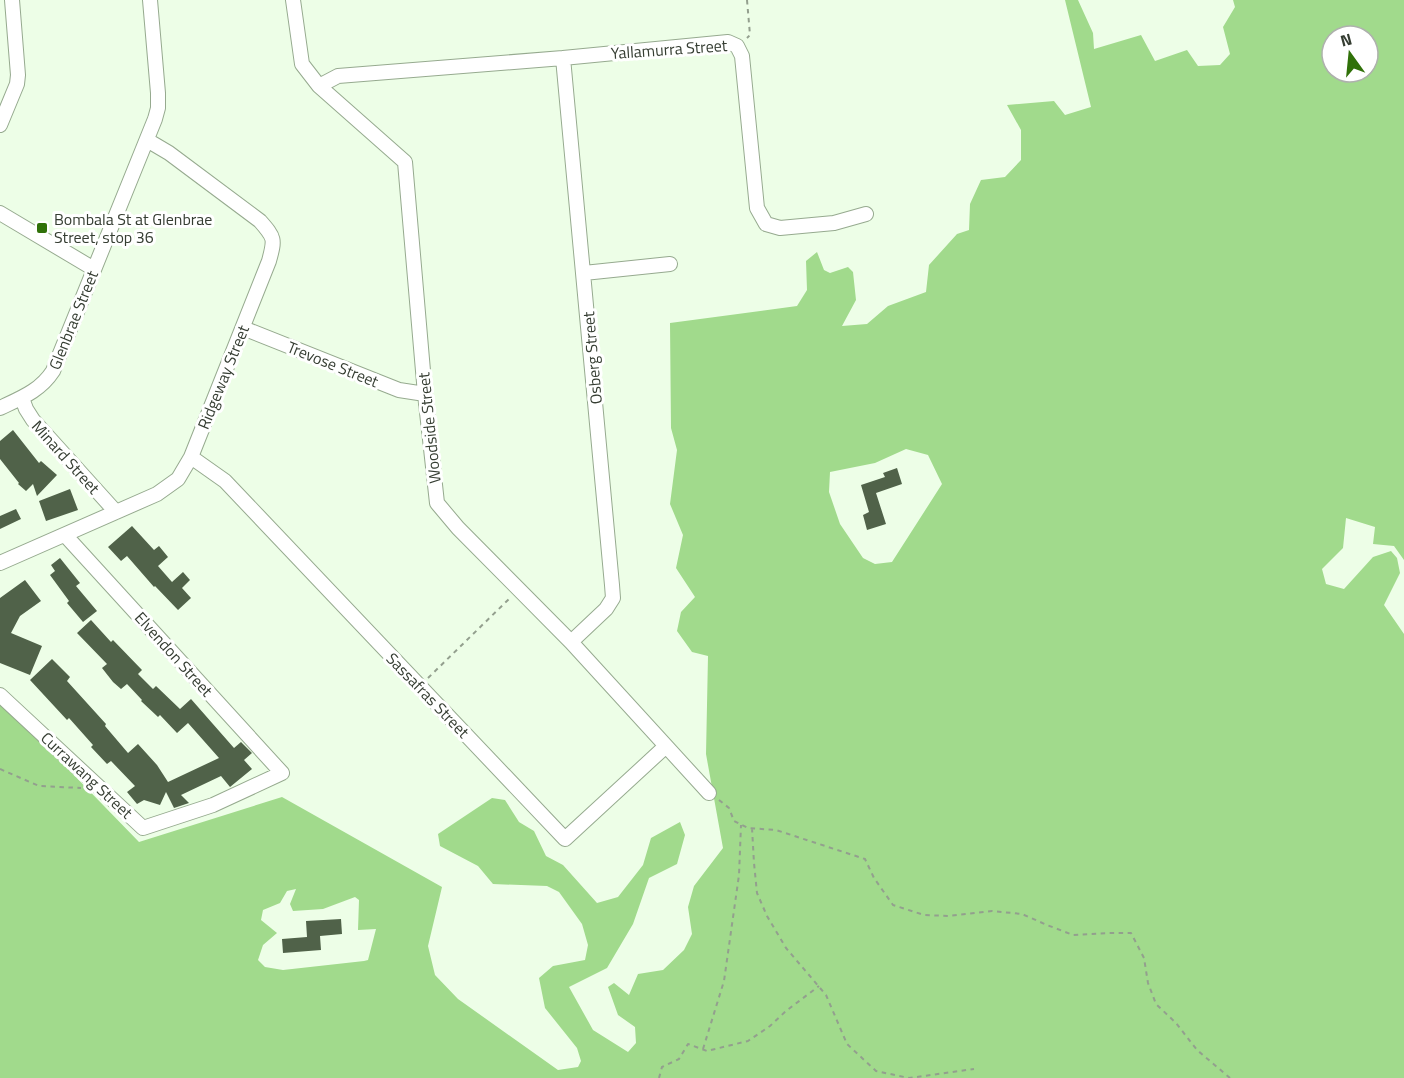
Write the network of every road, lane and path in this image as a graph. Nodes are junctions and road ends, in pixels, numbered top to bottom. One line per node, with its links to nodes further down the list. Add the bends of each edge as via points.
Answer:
1 (12, 0): 8 (street, via 18,75)
2 (150, 0): 9 (street, Glenbrae Street, via 158,101)
3 (293, 0): 7 (street, Woodside Street, via 302,64)
4 (747, 0): 5 (path, via 750,35)
5 (738, 46): 6 (street, Yallamurra Street, via 728,42); 11 (street, Yallamurra Street, via 757,208 766,224 780,228 834,223)
6 (563, 58): 7 (street, Yallamurra Street, via 338,76); 14 (street, Osberg Street)
7 (319, 86): 16 (street, Woodside Street, via 405,162)
8 (1, 122)
9 (147, 140): 13 (street, Glenbrae Street); 15 (street, Ridgeway Street, via 206,180 270,232 274,243 269,261)
10 (0, 213): 13 (street)
11 (866, 214)
12 (670, 264): 14 (street)
13 (94, 269): 17 (street, Glenbrae Street, via 53,371 40,387)
14 (584, 273): 24 (street, Osberg Street, via 613,598)
15 (243, 328): 16 (street, Trevose Street, via 399,390); 19 (street, Ridgeway Street)
16 (425, 394): 23 (street, Woodside Street, via 437,503)
17 (22, 398): 18 (street, Glenbrae Street); 20 (street, Minard Street, via 33,420)
18 (0, 408)
19 (191, 457): 20 (street, Ridgeway Street, via 178,479 157,494); 25 (street, Sassafras Street, via 225,481)
20 (116, 512): 21 (street, Ridgeway Street)
21 (65, 535): 22 (street, Ridgeway Street); 29 (street, Elvendon Street)
22 (0, 563)
23 (518, 590): 24 (street, Woodside Street); 25 (path)
24 (571, 642): 27 (street, Woodside Street)
25 (420, 687): 27 (street, Sassafras Street, via 565,839)
26 (0, 695): 30 (street, Currawang Street)
27 (666, 746): 31 (street, Woodside Street)
28 (0, 769): 30 (path, via 39,786)
29 (282, 773): 30 (street, Currawang Street, via 213,805 143,828)
30 (101, 788)
31 (709, 793): 33 (path, via 729,808 734,821)
32 (741, 825): 35 (path, via 739,875 724,981)
33 (752, 828): 34 (path, via 757,893 786,948); 38 (path, via 776,830 866,859 893,905 924,915 1022,914 1073,935 1131,933 1144,958 1156,1004 1197,1050)
34 (819, 986): 35 (path, via 748,1041); 36 (path, via 847,1044 876,1071 909,1078)
35 (703, 1049): 37 (path, via 688,1044 679,1059 663,1067)
36 (974, 1069)
37 (659, 1078)
38 (1230, 1078)

